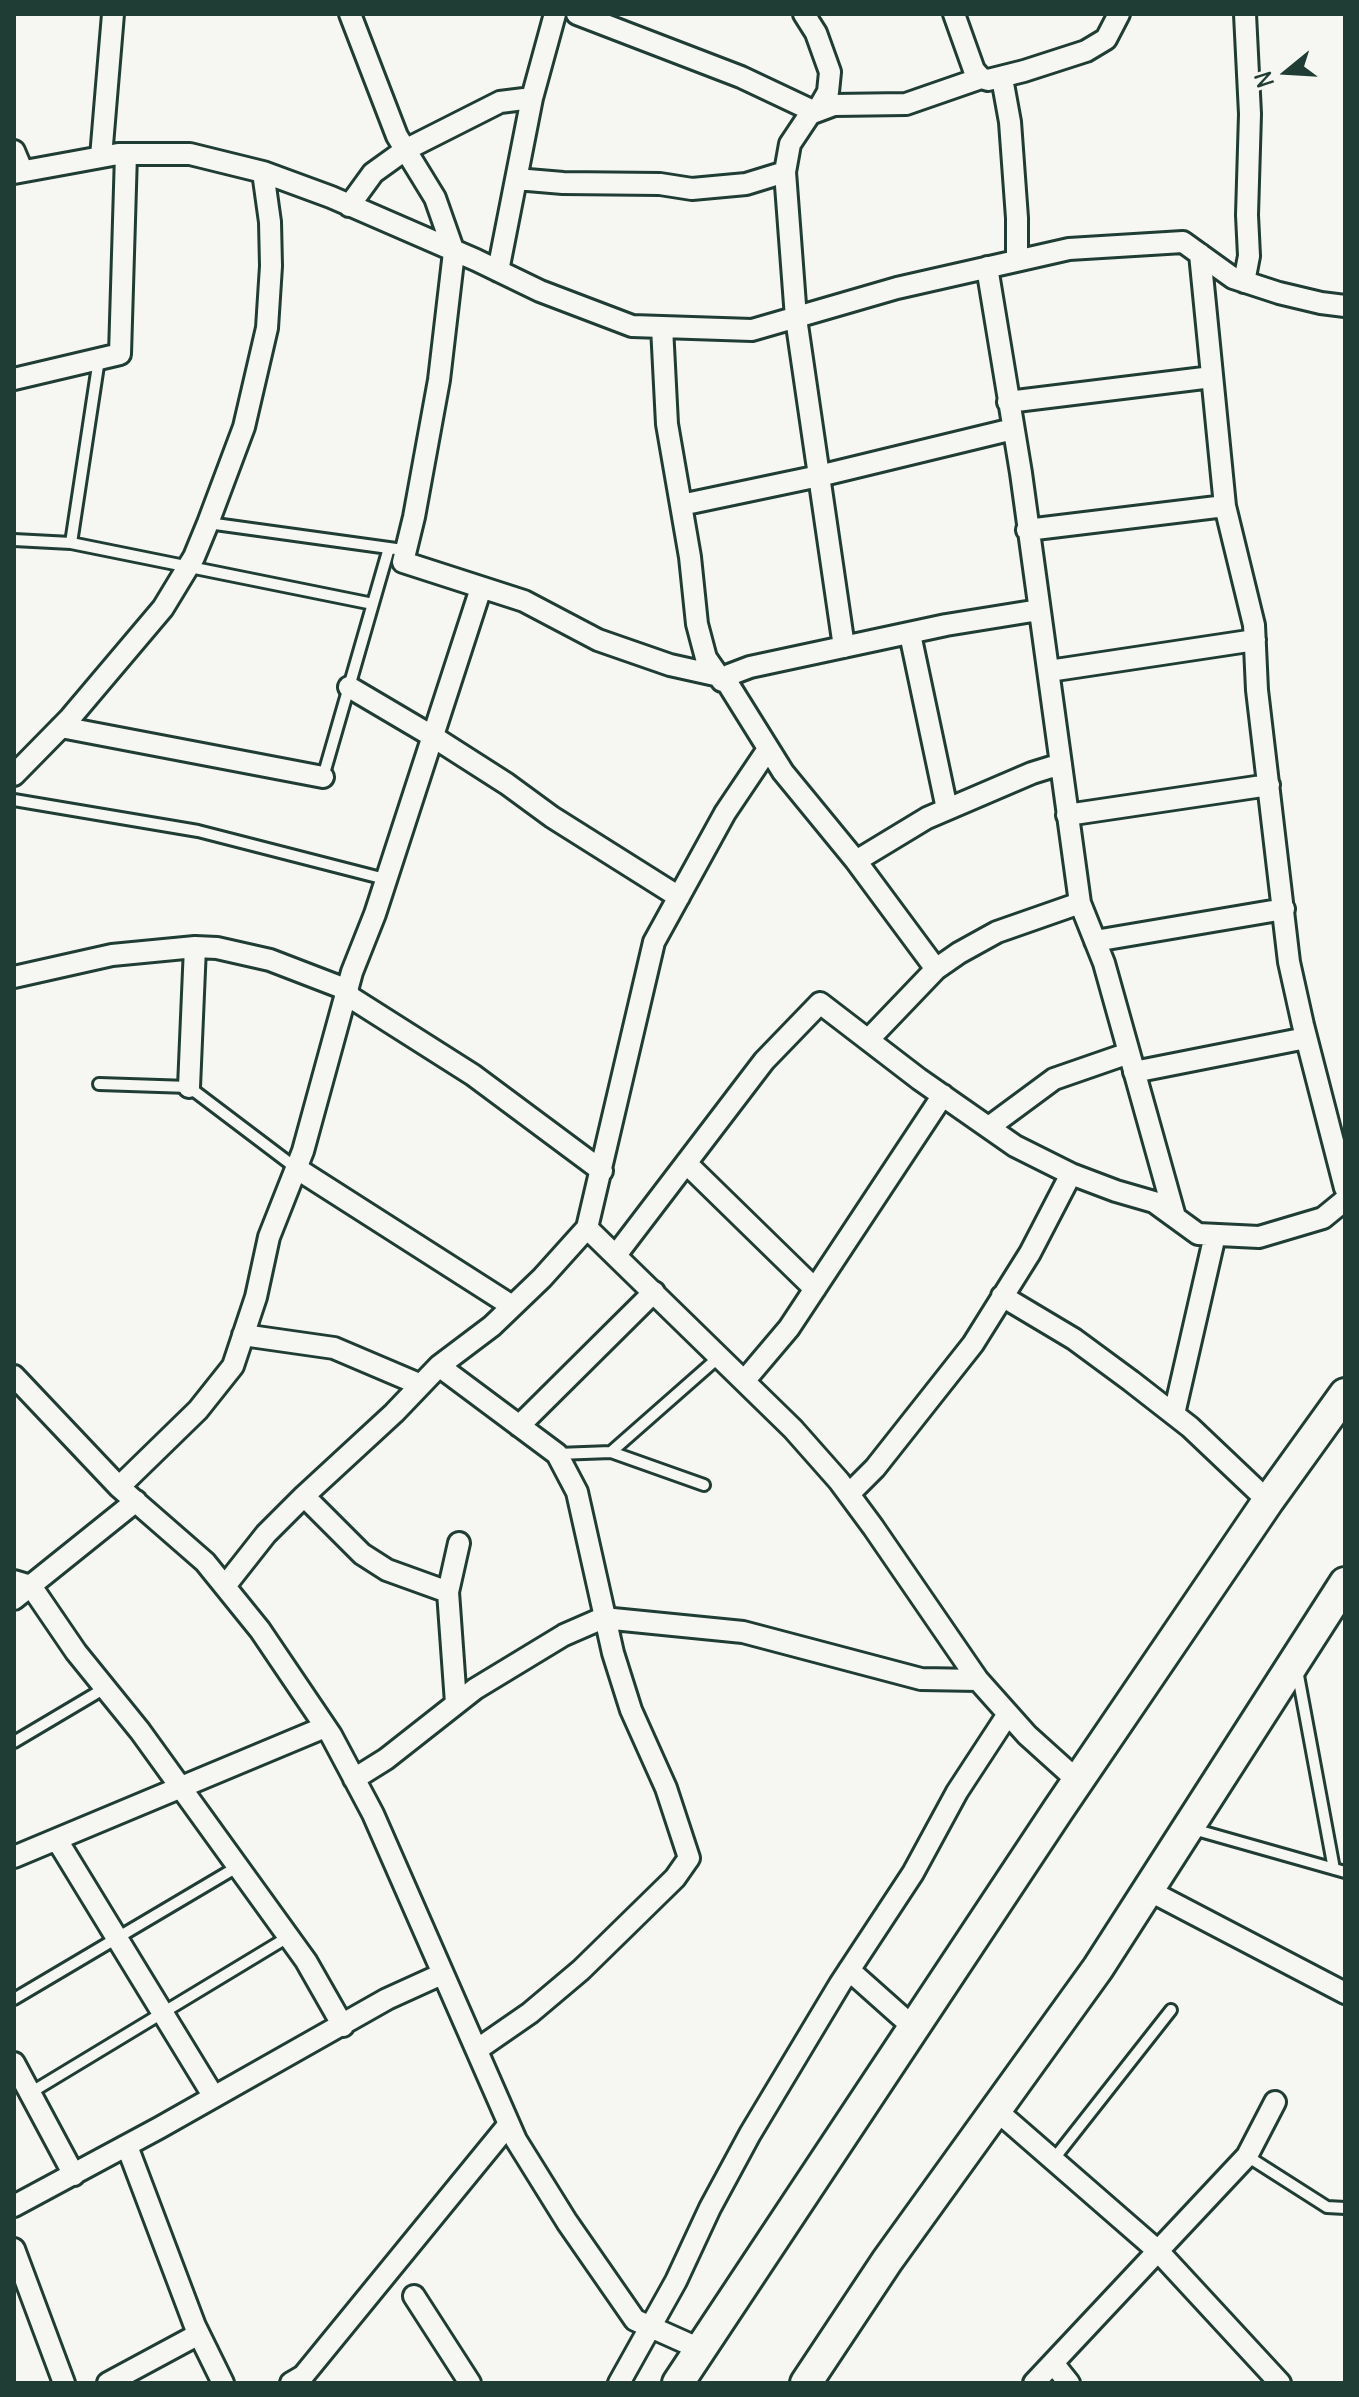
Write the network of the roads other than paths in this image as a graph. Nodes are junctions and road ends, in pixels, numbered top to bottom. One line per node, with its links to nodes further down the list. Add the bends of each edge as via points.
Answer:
1 (113, 14): 14 (street)
2 (350, 14): 12 (street)
3 (555, 14): 10 (street)
4 (577, 14): 11 (street, via 741,77)
5 (804, 14): 11 (street, via 830,72 828,92)
6 (954, 14): 9 (street, via 974,70)
7 (1119, 14): 9 (street, via 1106,39 1086,51)
8 (1245, 14): 25 (street, via 1250,114 1249,256)
9 (992, 78): 11 (street, via 906,104 834,105); 22 (street, via 1010,122)
10 (532, 98): 12 (street, via 500,102); 18 (street)
11 (812, 113): 17 (street, via 790,144)
12 (405, 150): 19 (street, via 373,173); 20 (street, via 435,198)
13 (126, 154): 14 (street); 16 (street, via 190,154); 29 (street, via 120,354)
14 (101, 157): 15 (street)
15 (17, 165)
16 (263, 172): 19 (street); 37 (street, via 270,222 267,328 244,427)
17 (785, 172): 18 (street, via 746,184 692,189); 27 (street)
18 (516, 179): 24 (street)
19 (349, 206): 20 (street)
20 (454, 252): 24 (street); 41 (street, via 439,380)
21 (1200, 254): 22 (street, via 1183,242 1069,249); 25 (street); 30 (street)
22 (1017, 260): 23 (street)
23 (987, 267): 27 (street); 32 (street)
24 (498, 271): 28 (street, via 632,326)
25 (1244, 282): 26 (street)
26 (1345, 306)
27 (796, 318): 28 (street, via 752,330); 34 (street)
28 (662, 327): 35 (street, via 667,424)
29 (99, 359): 31 (street); 40 (lane)
30 (1212, 377): 32 (street); 36 (street)
31 (14, 379)
32 (1008, 402): 33 (street)
33 (1013, 429): 34 (street); 38 (street)
34 (819, 476): 35 (street); 48 (street)
35 (681, 505): 50 (street, via 697,624 706,658)
36 (1225, 506): 38 (street); 47 (street)
37 (208, 523): 41 (lane); 42 (street)
38 (1027, 530): 45 (street)
39 (14, 540): 40 (lane)
40 (71, 543): 42 (lane)
41 (397, 549): 43 (street, via 403,562); 44 (lane)
42 (188, 567): 44 (lane); 52 (street, via 163,608)
43 (481, 588): 50 (street, via 524,601 598,640); 53 (street)
44 (373, 604): 51 (lane)
45 (1039, 610): 46 (street); 49 (street)
46 (910, 634): 48 (street); 60 (street)
47 (1255, 640): 49 (street); 58 (street)
48 (844, 647): 50 (street, via 738,671)
49 (1049, 671): 55 (street)
50 (722, 681): 54 (street)
51 (349, 687): 53 (street); 57 (lane)
52 (61, 727): 56 (street); 57 (street)
53 (432, 736): 63 (street); 64 (street)
54 (768, 749): 62 (street); 64 (street)
55 (1061, 764): 60 (street); 61 (street)
56 (14, 775)
57 (323, 777)
58 (1269, 785): 61 (street); 66 (street)
59 (14, 800): 63 (lane, via 198,831)
60 (947, 809): 62 (street)
61 (1067, 815): 65 (street)
62 (856, 861): 69 (street)
63 (385, 879): 71 (street)
64 (679, 897): 81 (street, via 654,942)
65 (1080, 903): 67 (street); 69 (street, via 997,932)
66 (1284, 909): 67 (street); 72 (street)
67 (1095, 941): 74 (street)
68 (195, 947): 70 (street, via 112,955); 71 (street, via 270,960); 76 (street)
69 (936, 969): 73 (street)
70 (14, 977)
71 (347, 993): 80 (street); 81 (street, via 473,1075)
72 (1306, 1038): 74 (street); 83 (street)
73 (869, 1039): 77 (street); 79 (street, via 820,1003 764,1061)
74 (1132, 1062): 78 (street, via 1054,1079); 85 (street)
75 (99, 1084): 76 (lane)
76 (189, 1087): 80 (lane)
77 (943, 1095): 78 (street); 89 (street)
78 (989, 1127): 82 (street)
79 (686, 1163): 88 (street); 89 (street)
80 (296, 1168): 92 (street); 93 (street, via 269,1237)
81 (602, 1171): 86 (street)
82 (1071, 1174): 85 (street, via 1154,1202); 91 (street)
83 (1345, 1188)
84 (1345, 1200): 87 (street, via 1323,1218 1259,1237)
85 (1175, 1217): 87 (street, via 1198,1234)
86 (587, 1228): 88 (street); 92 (street)
87 (1215, 1235): 100 (street)
88 (616, 1255): 90 (street)
89 (815, 1289): 97 (street)
90 (654, 1292): 94 (street); 101 (street)
91 (1002, 1296): 100 (street, via 1074,1339); 106 (street, via 947,1379)
92 (512, 1306): 95 (street)
93 (243, 1335): 98 (street, via 334,1348); 105 (street, via 233,1366 198,1410)
94 (719, 1357): 97 (street); 102 (lane)
95 (439, 1366): 98 (street); 101 (street)
96 (14, 1376): 105 (street)
97 (745, 1380): 106 (street)
98 (421, 1385): 107 (street)
99 (1345, 1394): 109 (main road)
100 (1174, 1414): 109 (street)
101 (519, 1426): 103 (street)
102 (611, 1452): 103 (lane); 104 (lane)
103 (557, 1454): 116 (street, via 577,1492)
104 (704, 1485)
105 (119, 1487): 108 (street)
106 (849, 1494): 118 (street)
107 (304, 1496): 113 (street); 114 (street, via 362,1554 387,1570)
108 (136, 1501): 112 (street); 113 (street)
109 (1268, 1501): 125 (main road)
110 (459, 1543): 114 (street)
111 (1345, 1583): 117 (main road)
112 (23, 1584): 115 (street); 119 (street)
113 (225, 1586): 122 (street)
114 (448, 1592): 120 (street)
115 (14, 1599)
116 (603, 1618): 118 (street, via 743,1632 921,1679); 120 (street, via 564,1635); 143 (street, via 631,1710 666,1788 689,1858 581,1970)
117 (1295, 1661): 127 (main road); 131 (lane)
118 (978, 1680): 121 (street)
119 (105, 1688): 123 (lane); 126 (street)
120 (456, 1703): 124 (street)
121 (1008, 1714): 125 (street); 135 (street)
122 (325, 1727): 124 (street); 126 (street)
123 (14, 1742)
124 (354, 1779): 136 (street)
125 (1078, 1781): 142 (main road)
126 (181, 1788): 128 (street); 130 (street)
127 (1188, 1827): 131 (lane); 132 (main road)
128 (57, 1840): 129 (street); 134 (street)
129 (14, 1857)
130 (237, 1867): 133 (street); 134 (lane)
131 (1340, 1870)
132 (1148, 1890): 137 (street); 148 (main road)
133 (288, 1937): 140 (lane); 141 (street)
134 (117, 1938): 138 (lane); 140 (street)
135 (849, 1970): 142 (street); 159 (street, via 750,2134)
136 (442, 1974): 141 (street); 143 (street)
137 (1345, 1993)
138 (14, 1999)
139 (1171, 2010): 152 (lane)
140 (163, 2013): 145 (lane); 146 (street)
141 (343, 2026): 146 (street)
142 (913, 2027): 161 (main road)
143 (478, 2049): 149 (street)
144 (14, 2063): 145 (street)
145 (30, 2093): 153 (street)
146 (214, 2097): 150 (street)
147 (1275, 2102): 151 (street)
148 (996, 2110): 152 (street); 170 (main road)
149 (509, 2124): 159 (street, via 567,2222 635,2320); 166 (street, via 303,2376)
150 (127, 2146): 153 (street); 160 (street)
151 (1247, 2156): 155 (lane, via 1327,2207); 157 (street)
152 (1053, 2160): 157 (street)
153 (74, 2175): 154 (street)
154 (14, 2206)
155 (1345, 2208)
156 (14, 2249): 163 (street)
157 (1158, 2251): 162 (street); 173 (street)
158 (414, 2296): 167 (street)
159 (652, 2327): 161 (street); 168 (street)
160 (199, 2334): 164 (street); 165 (street)
161 (700, 2349): 169 (main road)
162 (1053, 2363): 171 (street); 172 (street)
163 (64, 2383)
164 (108, 2383)
165 (223, 2383)
166 (291, 2383)
167 (470, 2383)
168 (619, 2383)
169 (678, 2383)
170 (806, 2383)
171 (1034, 2383)
172 (1069, 2383)
173 (1280, 2383)

